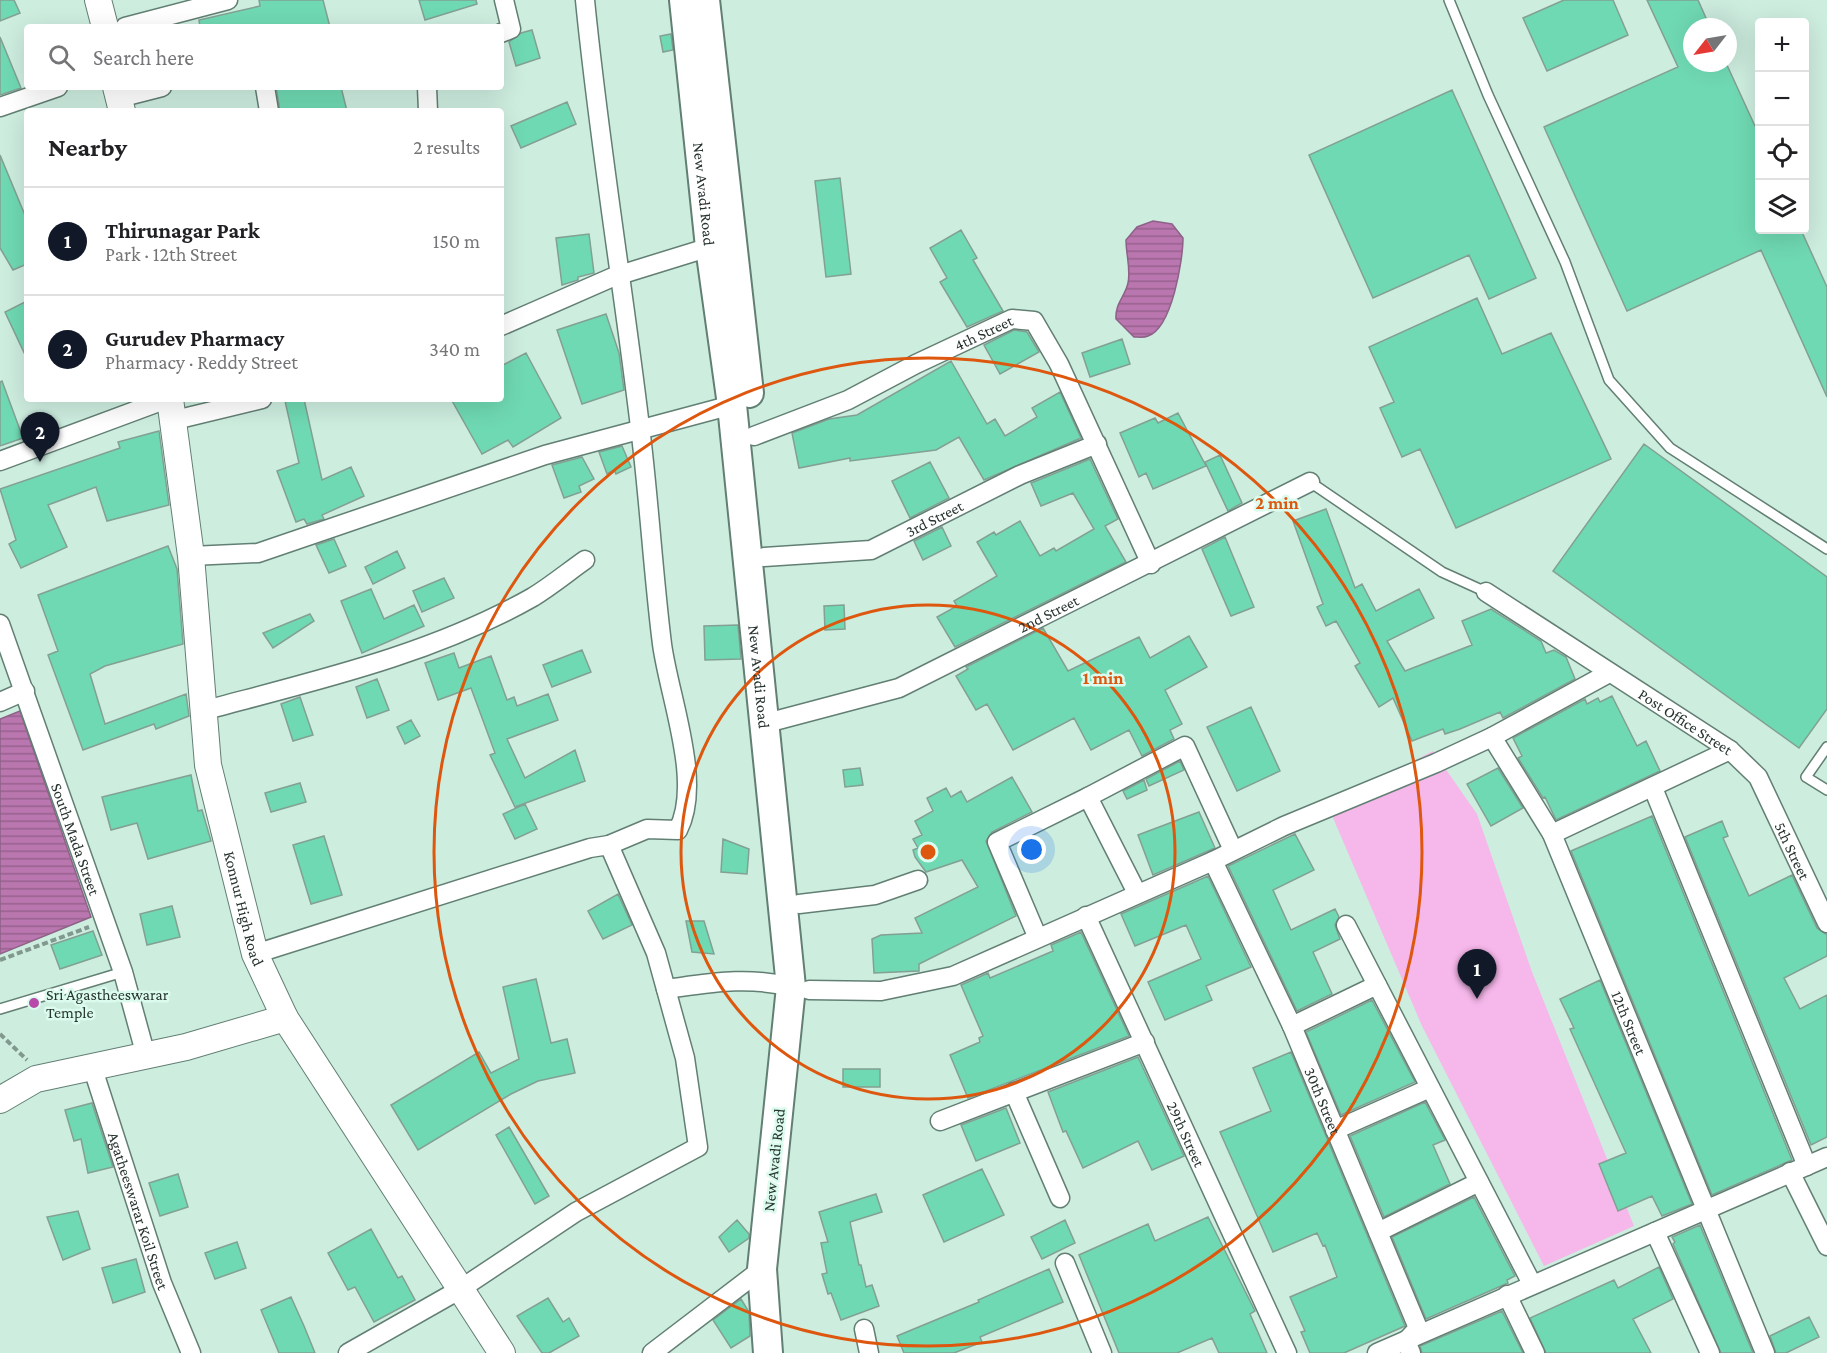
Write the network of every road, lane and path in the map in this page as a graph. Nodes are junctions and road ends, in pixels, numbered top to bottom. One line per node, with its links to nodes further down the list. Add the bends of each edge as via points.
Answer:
1 (98, 0): 8 (main road)
2 (228, 0): 9 (street)
3 (504, 0): 10 (street, via 511,30)
4 (585, 0): 20 (street)
5 (684, 0): 19 (main road, New Avadi Road)
6 (705, 0): 26 (main road, New Avadi Road)
7 (1449, 0): 30 (lane, via 1565,262 1609,380 1670,448)
8 (104, 24)
9 (136, 24)
10 (504, 32)
11 (49, 90): 16 (street)
12 (151, 90): 15 (street)
13 (266, 90): 17 (street)
14 (427, 90): 18 (street)
15 (119, 99)
16 (0, 107)
17 (268, 108)
18 (428, 108)
19 (710, 248): 20 (street); 23 (main road, New Avadi Road)
20 (620, 275): 21 (street); 25 (street)
21 (504, 325)
22 (223, 402): 24 (street)
23 (732, 405): 25 (street); 65 (main road, New Avadi Road)
24 (171, 406): 28 (street); 31 (main road, Konnur High Road)
25 (640, 428): 31 (street, via 545,455 258,553); 50 (street, via 662,646 687,765 685,818 678,830 647,829)
26 (754, 436): 27 (street, 4th Street, via 848,400 1012,319 1034,321); 32 (main road, New Avadi Road)
27 (1097, 444): 32 (street, 3rd Street, via 1020,475 871,550); 34 (street, 4th Street)
28 (0, 461)
29 (1310, 482): 34 (street, 2nd Street); 35 (lane, via 1442,572)
30 (1827, 549)
31 (191, 556): 40 (main road, Konnur High Road)
32 (764, 557): 41 (main road, New Avadi Road)
33 (585, 561): 40 (street, via 533,597 468,628 370,666)
34 (1151, 564): 41 (street, 2nd Street, via 899,688)
35 (1486, 592): 37 (street, Post Office Street)
36 (0, 624): 38 (street, South Mada Street)
37 (1609, 673): 42 (street); 44 (street, Post Office Street)
38 (25, 691): 39 (street); 57 (street, South Mada Street)
39 (0, 702)
40 (202, 711): 61 (main road, Konnur High Road, via 208,765)
41 (778, 720): 55 (main road, New Avadi Road)
42 (1492, 737): 49 (street, 12th Street); 51 (street)
43 (1827, 747): 47 (lane, via 1806,777)
44 (1730, 750): 45 (street, Post Office Street); 46 (street)
45 (1758, 777): 58 (street, 5th Street)
46 (1653, 788): 49 (street); 81 (street)
47 (1827, 790)
48 (1088, 797): 51 (street, via 1185,746); 54 (street); 60 (street, via 997,842)
49 (1552, 834): 84 (street, 12th Street)
50 (609, 845): 61 (street); 66 (street, via 656,953)
51 (1233, 850): 52 (street)
52 (1213, 861): 54 (street); 69 (street, 30th Street)
53 (918, 880): 55 (street, via 875,895)
54 (1137, 893): 56 (street)
55 (799, 904): 65 (main road, New Avadi Road)
56 (1086, 916): 60 (street); 71 (street, 29th Street)
57 (105, 922): 62 (path); 63 (street, South Mada Street)
58 (1827, 923)
59 (1346, 925): 64 (street)
60 (1037, 936): 65 (street, via 953,976 881,991)
61 (255, 954): 68 (main road, Konnur High Road)
62 (0, 960)
63 (123, 972): 67 (lane); 72 (street, South Mada Street)
64 (1377, 985): 69 (street); 75 (street)
65 (800, 989): 66 (street, via 765,981 730,980); 89 (main road, New Avadi Road); 100 (main road, New Avadi Road, via 781,1264)
66 (666, 990): 91 (street, via 685,1058 698,1147 576,1212)
67 (0, 1009)
68 (285, 1018): 72 (main road); 91 (main road, Konnur High Road)
69 (1292, 1026): 79 (street, 30th Street)
70 (0, 1034): 74 (path, via 33,1067)
71 (1145, 1042): 76 (street); 103 (street, 29th Street)
72 (146, 1056): 73 (main road)
73 (92, 1066): 74 (main road); 95 (street, Agatheeswarar Koil Street, via 158,1272)
74 (36, 1079): 77 (main road)
75 (1430, 1088): 79 (street); 82 (street)
76 (1014, 1092): 78 (street); 83 (street)
77 (0, 1100)
78 (940, 1121)
79 (1335, 1130): 85 (street, 30th Street)
80 (1827, 1157): 81 (street)
81 (1799, 1169): 84 (street); 87 (street)
82 (1479, 1182): 85 (street); 90 (street)
83 (1060, 1198)
84 (1708, 1210): 86 (street); 107 (street, 12th Street)
85 (1378, 1232): 94 (street, 30th Street, via 1418,1328)
86 (1655, 1232): 90 (street); 106 (street)
87 (1827, 1246)
88 (1065, 1263): 102 (street)
89 (762, 1269): 98 (street); 99 (main road, New Avadi Road)
90 (1532, 1284): 92 (street)
91 (459, 1290): 96 (street); 97 (main road, Konnur High Road)
92 (1507, 1295): 94 (street); 105 (street)
93 (864, 1329): 101 (street)
94 (1408, 1347): 104 (street)
95 (191, 1353)
96 (348, 1353)
97 (502, 1353)
98 (652, 1353)
99 (768, 1353)
100 (787, 1353)
101 (869, 1353)
102 (1102, 1353)
103 (1287, 1353)
104 (1377, 1353)
105 (1534, 1353)
106 (1710, 1353)
107 (1765, 1353)

